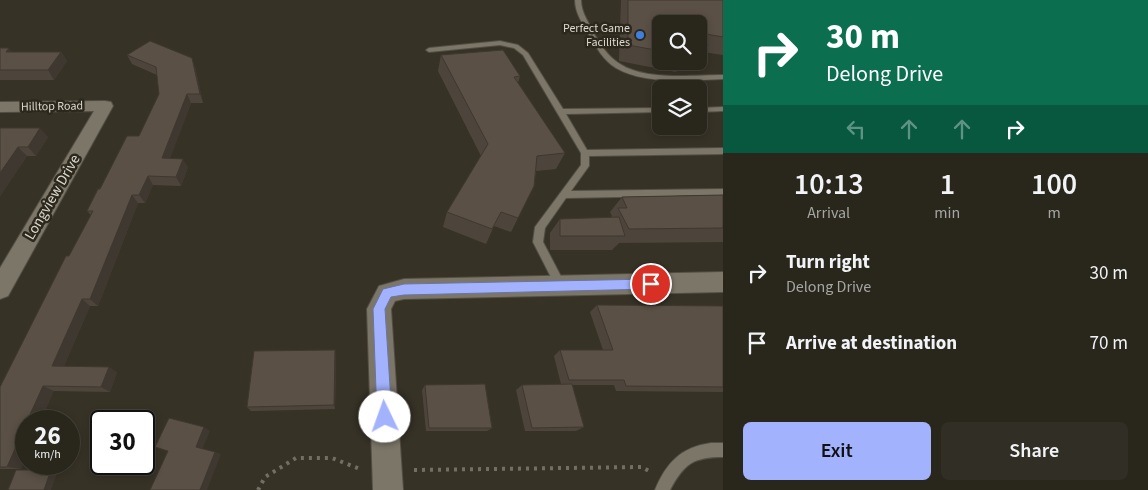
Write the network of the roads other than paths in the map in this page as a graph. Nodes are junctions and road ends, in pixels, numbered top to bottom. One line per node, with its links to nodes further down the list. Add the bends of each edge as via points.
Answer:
1 (578, 0): 3 (lane, via 578,9 616,66 659,77)
2 (429, 50): 9 (lane, via 500,43 516,46 526,54)
3 (723, 78)
4 (105, 106): 5 (street, Hilltop Road); 16 (street, Longview Drive)
5 (0, 107)
6 (723, 109): 8 (lane)
7 (652, 110): 9 (lane)
8 (707, 110)
9 (561, 112): 11 (lane)
10 (723, 151): 11 (lane)
11 (585, 153): 13 (lane, via 585,166)
12 (723, 192): 13 (lane)
13 (564, 195): 15 (lane, via 540,227 538,242)
14 (723, 282): 15 (street)
15 (561, 286): 18 (street, via 404,289 387,293 379,309)
16 (0, 289)
17 (723, 450): 19 (lane, via 700,450 683,459)
18 (388, 480)
19 (665, 485)

